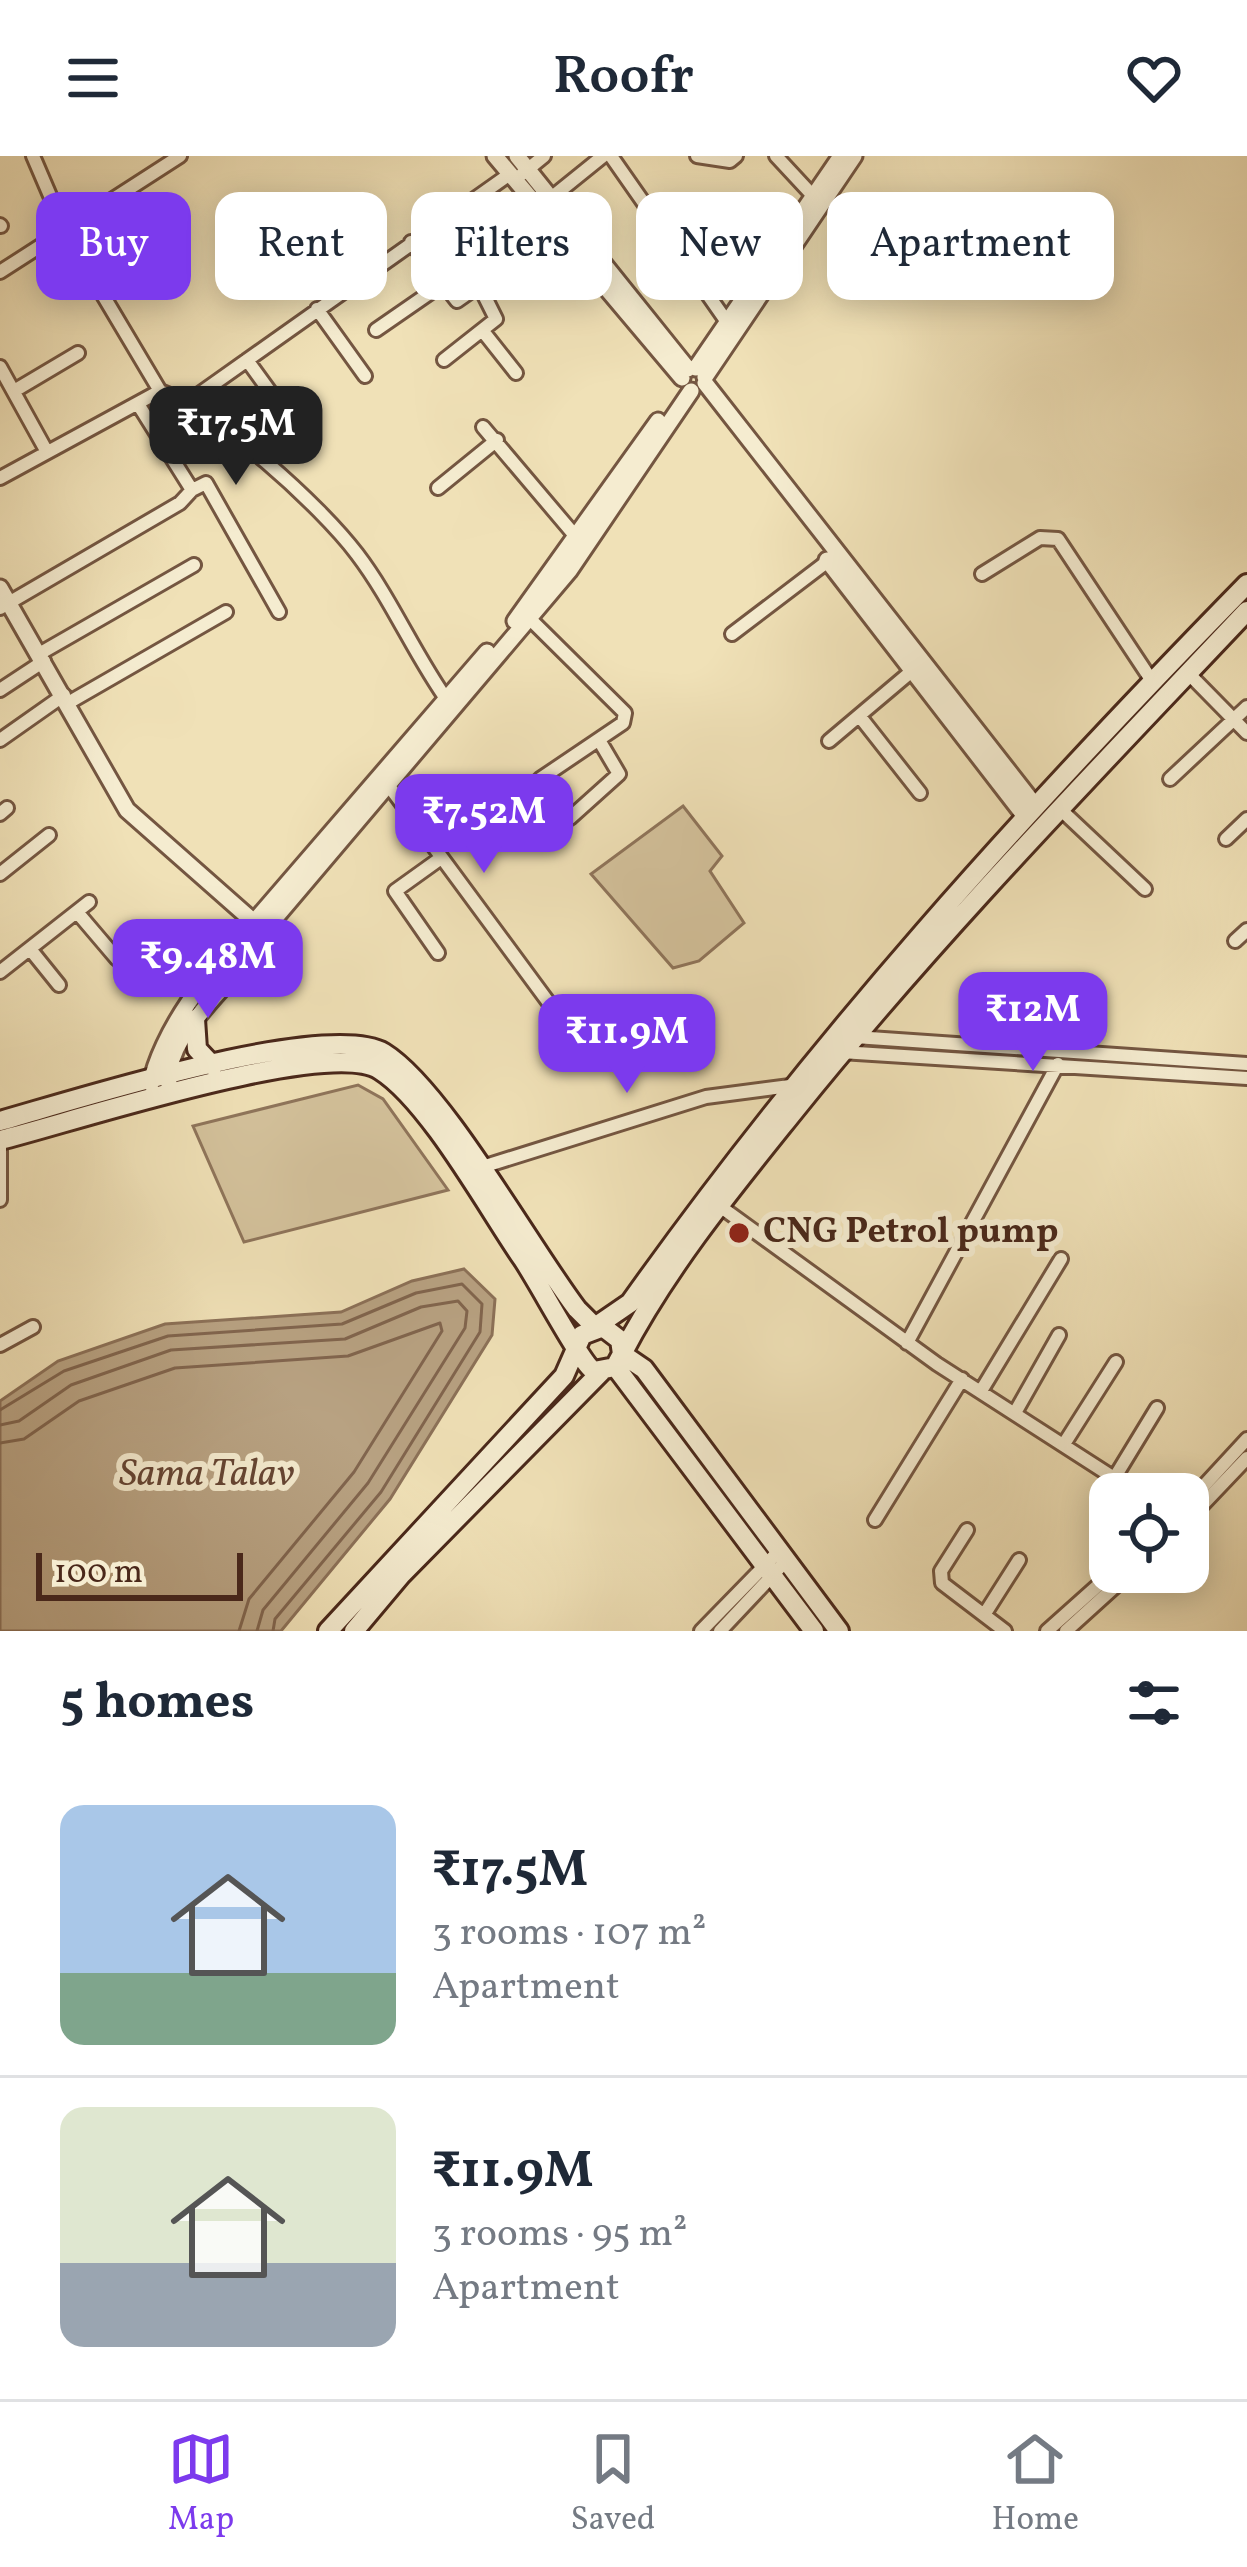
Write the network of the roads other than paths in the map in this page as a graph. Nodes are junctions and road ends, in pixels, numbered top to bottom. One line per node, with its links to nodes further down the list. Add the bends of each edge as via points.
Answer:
1 (33, 156): 12 (street)
2 (180, 156): 13 (street)
3 (495, 156): 11 (street)
4 (544, 156): 11 (street)
5 (607, 156): 16 (street); 27 (street)
6 (697, 156): 7 (street)
7 (736, 156)
8 (776, 156): 17 (street)
9 (841, 156): 17 (street)
10 (854, 156): 36 (street)
11 (517, 170): 14 (street); 15 (street)
12 (48, 192)
13 (127, 192)
14 (485, 192)
15 (544, 192)
16 (559, 192)
17 (815, 198): 27 (street)
18 (411, 242): 26 (street)
19 (36, 251): 20 (street)
20 (0, 272)
21 (612, 276): 36 (street)
22 (612, 290): 36 (street)
23 (106, 300): 38 (street)
24 (420, 300): 28 (street)
25 (488, 300): 29 (street, via 496,313)
26 (317, 310): 31 (street); 35 (street)
27 (728, 322): 36 (street)
28 (376, 330)
29 (482, 330): 32 (street); 34 (street)
30 (78, 353): 37 (street)
31 (247, 360): 39 (street); 42 (street)
32 (444, 360)
33 (0, 367): 37 (street)
34 (516, 373)
35 (365, 376)
36 (693, 380): 48 (street); 49 (street); 57 (street); 60 (street)
37 (14, 391): 44 (street)
38 (160, 391): 39 (street); 40 (street)
39 (188, 402): 65 (street, via 359,556)
40 (138, 404): 44 (street); 47 (street)
41 (483, 427): 43 (street)
42 (304, 440)
43 (497, 440): 46 (street); 48 (street)
44 (47, 452): 45 (street)
45 (0, 478)
46 (438, 488)
47 (192, 490): 53 (street); 56 (street, via 206,483)
48 (577, 538): 57 (street)
49 (828, 560): 58 (street); 60 (street)
50 (194, 565): 59 (street)
51 (982, 574): 62 (street, via 1040,538 1058,539)
52 (1247, 584): 62 (main road)
53 (3, 600): 59 (street)
54 (1247, 611): 61 (main road)
55 (226, 612): 64 (street)
56 (279, 612)
57 (527, 615): 65 (street); 71 (street, via 620,703 623,723)
58 (732, 634)
59 (41, 658): 63 (street); 64 (street)
60 (918, 665): 67 (street); 78 (street)
61 (1188, 674): 68 (street); 77 (main road)
62 (1152, 681): 78 (main road)
63 (0, 690)
64 (66, 699): 70 (street); 88 (street, via 128,810)
65 (447, 701): 75 (street)
66 (1247, 707): 68 (street)
67 (861, 718): 72 (street); 76 (street)
68 (1234, 720): 69 (street); 74 (street)
69 (1247, 733)
70 (0, 740)
71 (599, 740): 73 (street); 79 (street, via 619,774)
72 (829, 742)
73 (540, 779)
74 (1170, 779)
75 (386, 782): 83 (street); 88 (street)
76 (920, 793)
77 (1059, 808): 85 (street); 98 (main road)
78 (1029, 809): 98 (main road)
79 (570, 818)
80 (1247, 819): 82 (street)
81 (49, 835): 84 (street)
82 (1226, 839)
83 (441, 858): 92 (street, via 395,891); 96 (street)
84 (0, 874)
85 (1145, 889)
86 (88, 902): 87 (street)
87 (77, 912): 91 (street); 93 (street)
88 (253, 930): 97 (street, via 249,951); 105 (street, via 184,1009)
89 (1247, 930): 90 (street)
90 (1235, 941)
91 (30, 949): 94 (street); 95 (street)
92 (438, 953)
93 (117, 959)
94 (0, 972)
95 (58, 985)
96 (549, 1003)
97 (194, 1019): 101 (main road, via 197,1049); 105 (street)
98 (841, 1039): 99 (street); 102 (street); 104 (main road); 110 (main road)
99 (1065, 1052): 100 (street); 102 (street)
100 (1247, 1064)
101 (213, 1066): 105 (main road); 108 (main road, via 330,1043 370,1046 422,1086)
102 (1057, 1066): 103 (street); 115 (street)
103 (1247, 1078)
104 (790, 1086): 108 (street, via 706,1097); 113 (main road, via 631,1303)
105 (160, 1089): 106 (main road); 117 (main road, via 331,1059 375,1066 422,1114)
106 (9, 1119): 107 (main road)
107 (0, 1140): 109 (street)
108 (478, 1168): 113 (main road)
109 (0, 1200)
110 (721, 1207): 115 (street); 119 (main road)
111 (1060, 1259): 121 (street)
112 (32, 1327): 116 (street)
113 (595, 1327): 117 (main road); 119 (main road, via 616,1334)
114 (1059, 1335): 123 (street)
115 (907, 1342): 120 (street)
116 (0, 1345)
117 (577, 1349): 119 (main road, via 587,1368); 130 (main road, via 564,1376)
118 (1116, 1362): 125 (street)
119 (613, 1364): 130 (main road); 136 (main road, via 644,1369)
120 (962, 1379): 121 (street); 132 (street)
121 (981, 1390): 123 (street)
122 (1157, 1408): 128 (street)
123 (1016, 1412): 125 (street)
124 (1246, 1442): 129 (street)
125 (1064, 1444): 127 (street)
126 (1247, 1458): 131 (street)
127 (1109, 1473)
128 (1117, 1473)
129 (1209, 1480)
130 (467, 1492): 134 (main road)
131 (1209, 1498)
132 (875, 1520)
133 (967, 1530): 139 (street, via 940,1576)
134 (412, 1549): 140 (main road); 141 (main road)
135 (1019, 1560): 139 (street)
136 (774, 1566): 142 (street); 143 (street); 144 (main road); 145 (main road)
137 (1091, 1593): 147 (street)
138 (1108, 1593): 148 (street)
139 (984, 1615): 146 (street)
140 (328, 1631)
141 (353, 1631)
142 (701, 1631)
143 (720, 1631)
144 (814, 1631)
145 (839, 1631)
146 (1006, 1631)
147 (1048, 1631)
148 (1066, 1631)

